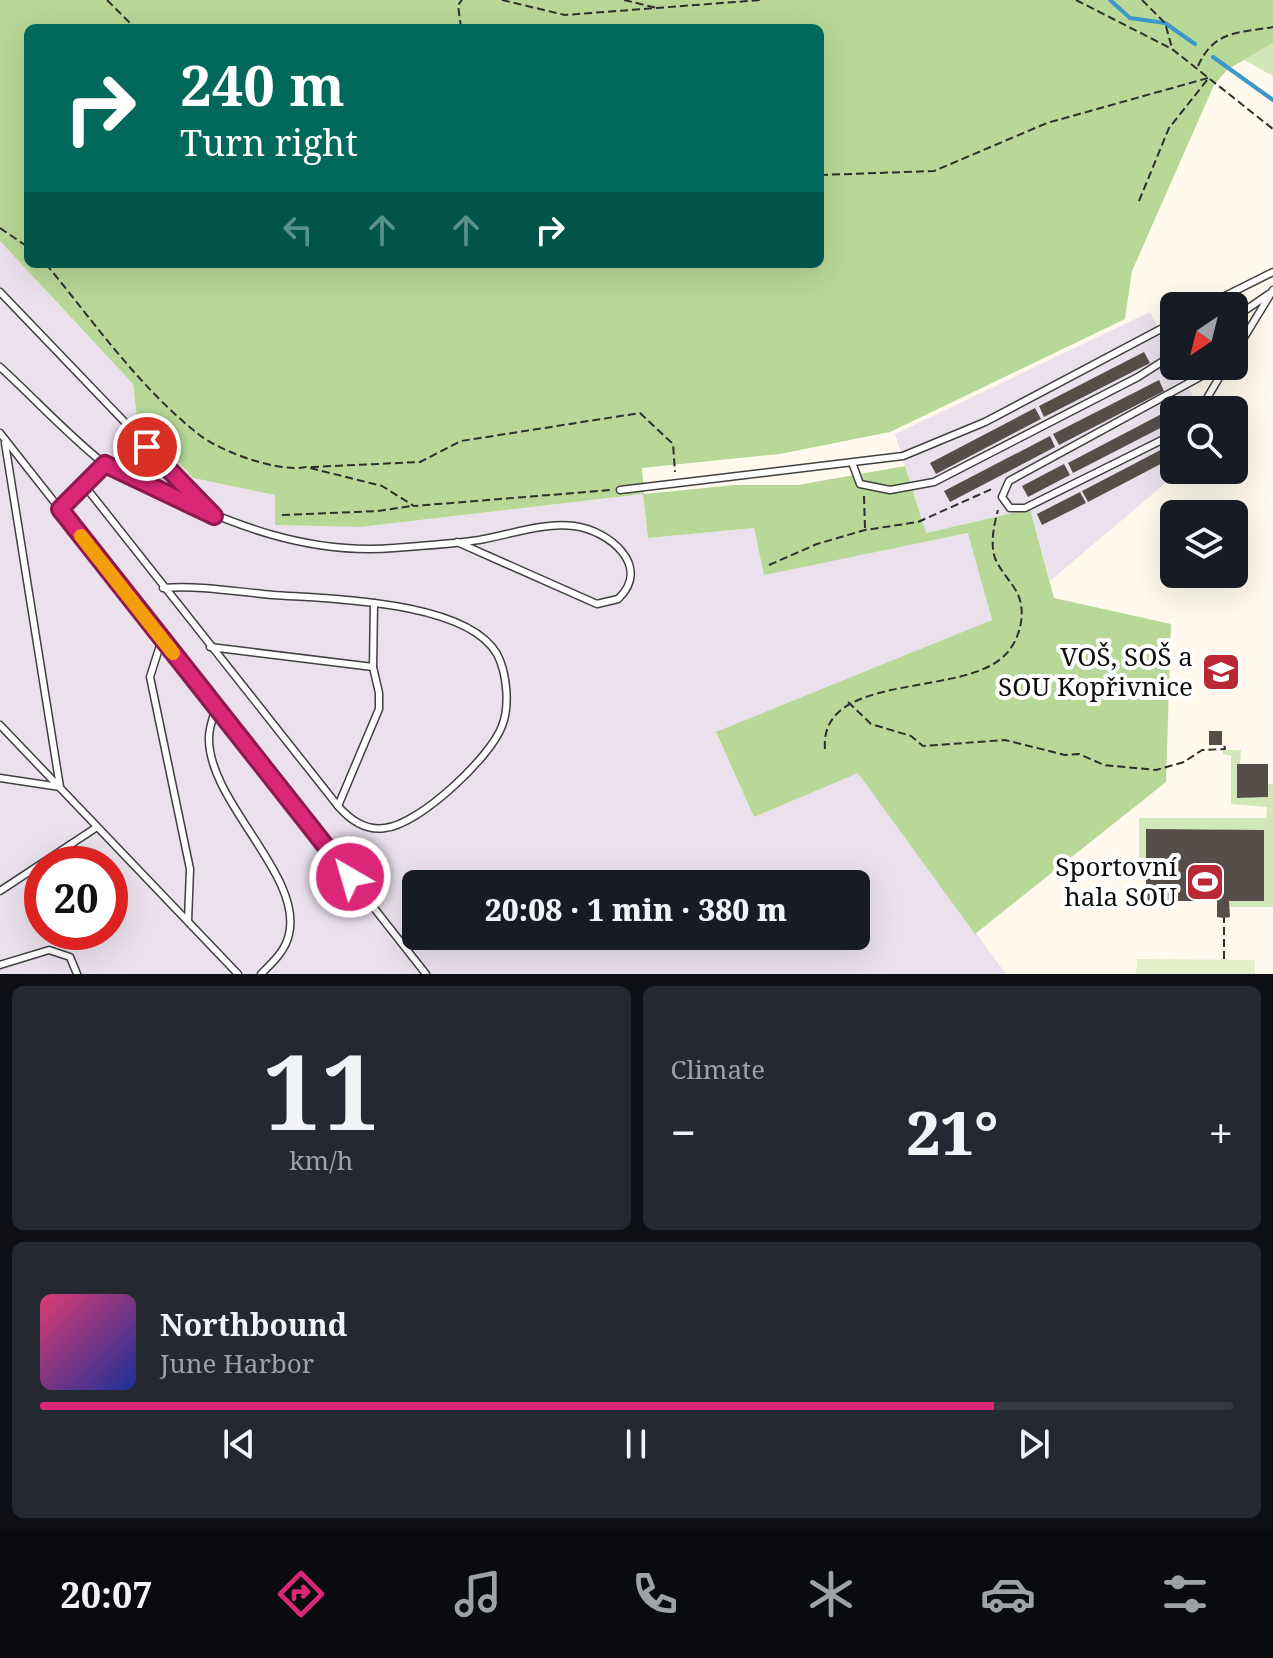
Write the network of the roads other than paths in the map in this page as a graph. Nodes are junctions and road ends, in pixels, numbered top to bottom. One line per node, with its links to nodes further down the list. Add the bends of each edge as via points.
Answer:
1 (1273, 272): 4 (lane)
2 (1272, 290): 5 (lane); 7 (lane)
3 (0, 292): 20 (lane)
4 (1233, 292)
5 (1248, 308)
6 (1160, 329): 16 (lane, via 930,447)
7 (1248, 330)
8 (1160, 363): 16 (lane, via 934,482 890,490 860,484)
9 (0, 367): 15 (lane)
10 (1197, 380): 11 (lane)
11 (1167, 396)
12 (1160, 400): 14 (lane, via 1009,481 1002,497 1010,508 1025,508)
13 (2, 436): 19 (lane); 30 (lane)
14 (1160, 441)
15 (105, 464): 17 (lane); 20 (lane)
16 (853, 465): 18 (lane)
17 (84, 485): 19 (lane); 22 (lane)
18 (620, 490)
19 (60, 509): 24 (lane)
20 (214, 516): 21 (lane, via 275,537 327,547 390,549)
21 (457, 542): 21 (lane, via 579,527 605,536 623,550 629,581 618,599 597,604)
22 (163, 588): 23 (lane); 25 (lane)
23 (374, 603): 26 (lane); 31 (lane, via 427,612 482,638 503,670 505,715 478,760 402,824 384,829 363,826)
24 (162, 639): 27 (lane); 34 (lane, via 150,677 190,869)
25 (210, 647): 26 (lane); 31 (lane)
26 (373, 667): 31 (lane, via 379,709)
27 (216, 708): 38 (lane, via 209,737 216,768 288,903 289,936); 39 (lane)
28 (0, 725): 30 (lane)
29 (0, 778): 30 (lane)
30 (60, 787): 32 (lane)
31 (338, 806)
32 (97, 827): 33 (lane); 34 (lane)
33 (0, 891)
34 (188, 922): 37 (lane)
35 (0, 965): 36 (lane, via 54,951 70,957)
36 (77, 974)
37 (238, 974)
38 (261, 974)
39 (426, 974)

